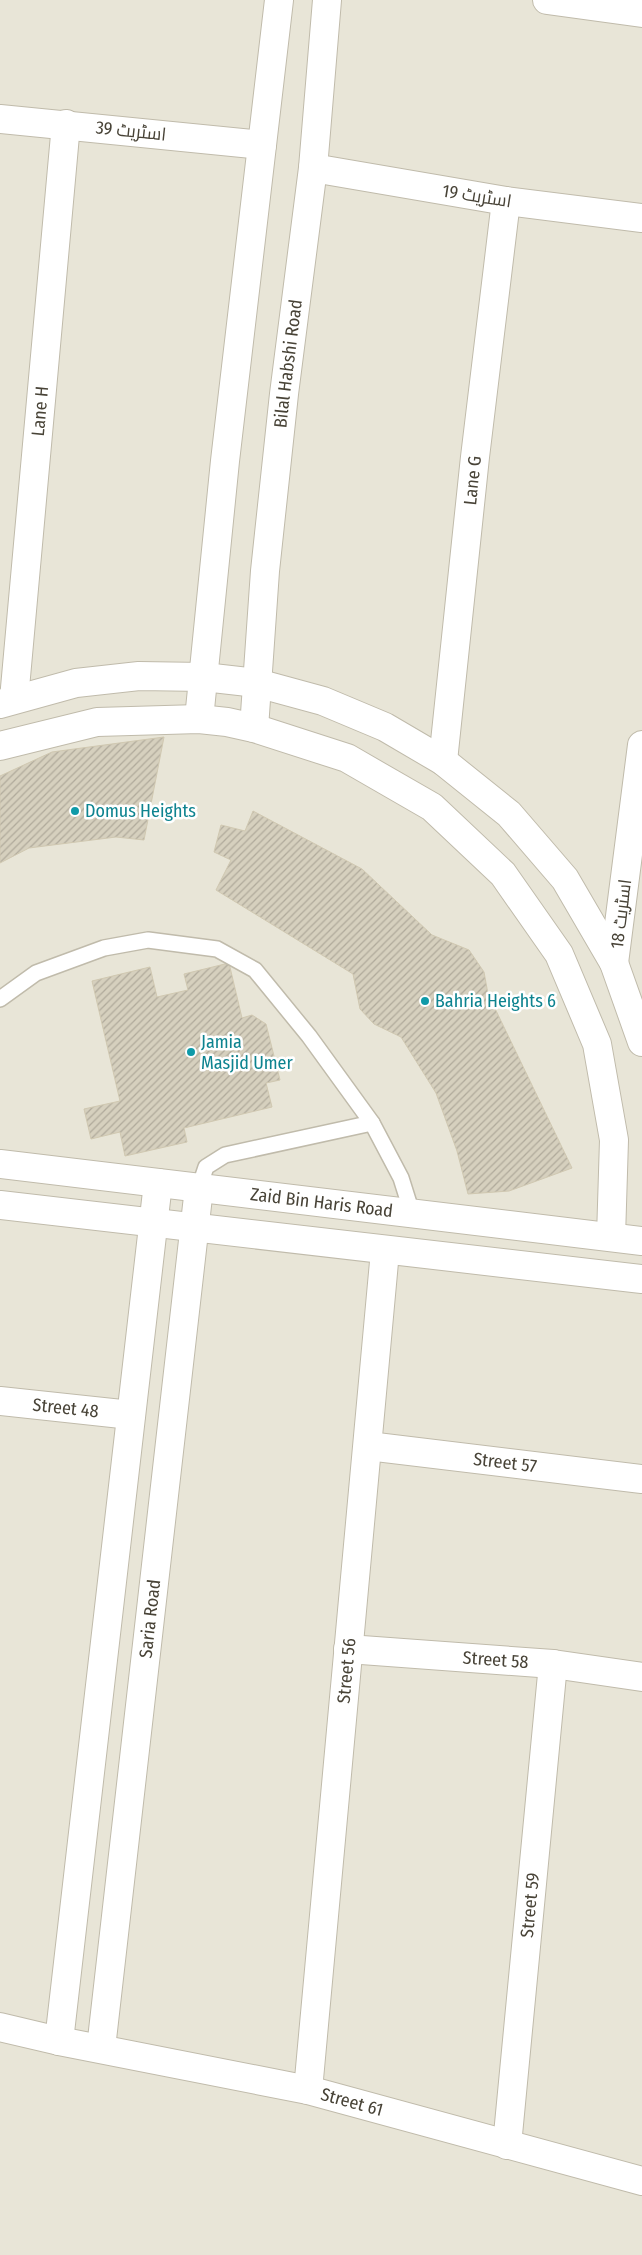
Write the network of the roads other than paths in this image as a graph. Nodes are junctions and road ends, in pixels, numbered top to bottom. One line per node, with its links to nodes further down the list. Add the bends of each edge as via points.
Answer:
1 (279, 0): 7 (street)
2 (327, 0): 8 (street, Bilal Habshi Road)
3 (547, 0): 4 (street)
4 (642, 13)
5 (0, 119): 6 (street, اسٹریٹ 39)
6 (66, 124): 7 (street, اسٹریٹ 39); 13 (street, Lane H)
7 (262, 145): 11 (street, via 225,461)
8 (313, 168): 9 (street, اسٹریٹ 19); 12 (street, Bilal Habshi Road, via 264,571)
9 (506, 201): 10 (street, اسٹریٹ 19); 18 (street, Lane G)
10 (642, 218)
11 (204, 677): 12 (street); 13 (street, via 139,676 76,683); 14 (street)
12 (257, 683): 15 (street, Bilal Habshi Road); 18 (street, via 323,701 385,727)
13 (7, 701)
14 (199, 719): 15 (street); 17 (street, via 97,722)
15 (254, 728): 30 (street, via 347,758 432,807 503,874 559,954 597,1044 614,1140)
16 (642, 745): 19 (street, اسٹریٹ 18)
17 (0, 746)
18 (443, 761): 19 (street, via 509,814 565,879)
19 (614, 963): 21 (street)
20 (0, 999): 22 (lane, via 36,973 104,948 148,940 217,948 255,970 309,1036)
21 (642, 1042)
22 (372, 1123): 25 (lane, via 225,1155 206,1167); 27 (lane, via 401,1178)
23 (0, 1164): 24 (street, Zaid Bin Haris Road)
24 (158, 1183): 25 (street, Zaid Bin Haris Road); 28 (street)
25 (199, 1188): 27 (street, Zaid Bin Haris Road); 29 (street, Saria Road)
26 (0, 1205): 28 (street)
27 (412, 1213): 30 (street, Zaid Bin Haris Road)
28 (153, 1224): 29 (street); 35 (street)
29 (195, 1229): 32 (street); 43 (street, Saria Road)
30 (611, 1237): 31 (street, Zaid Bin Haris Road)
31 (642, 1241)
32 (385, 1251): 33 (street); 36 (street, Street 56)
33 (642, 1279)
34 (0, 1401): 35 (street, Street 48)
35 (131, 1415): 42 (street)
36 (368, 1446): 37 (street, Street 57); 38 (street, Street 56)
37 (642, 1479)
38 (348, 1649): 39 (street, Street 58); 44 (street, Street 56)
39 (553, 1664): 40 (street, Street 58); 45 (street, Street 59)
40 (642, 1677)
41 (0, 2027): 42 (street, Street 61)
42 (59, 2041): 43 (street, Street 61)
43 (101, 2048): 44 (street, Street 61)
44 (308, 2090): 45 (street, Street 61)
45 (507, 2145): 46 (street, Street 61)
46 (642, 2181)

